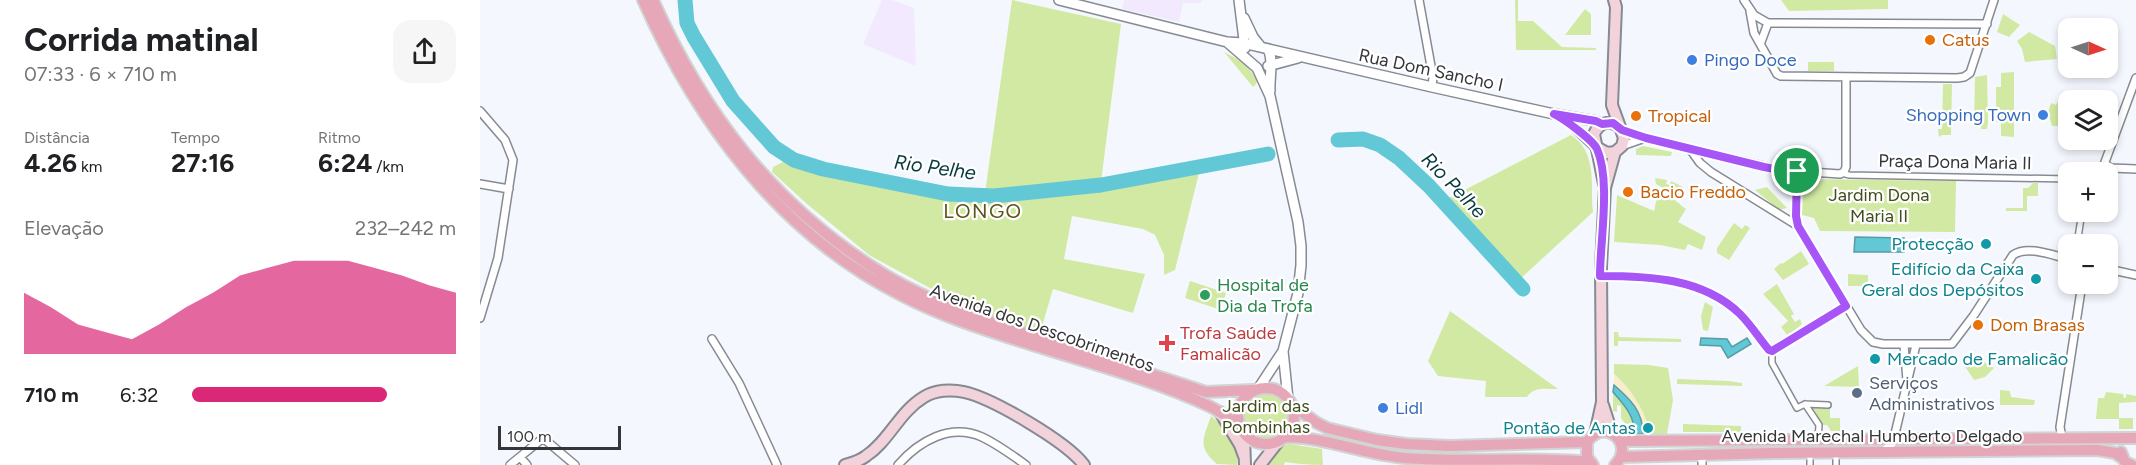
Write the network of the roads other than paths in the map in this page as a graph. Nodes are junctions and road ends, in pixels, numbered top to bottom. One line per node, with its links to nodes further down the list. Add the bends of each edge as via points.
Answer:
1 (643, 0): 64 (main road, Avenida dos Descobrimentos, via 675,67 736,159 772,199 846,263 944,315 1130,376)
2 (653, 0): 59 (main road, Avenida dos Descobrimentos, via 680,55 729,134 785,198 876,270 973,316 1206,392)
3 (1059, 0): 13 (street, Rua Dom Sancho I)
4 (1239, 0): 10 (street)
5 (1419, 0): 24 (street)
6 (1744, 0): 9 (street)
7 (1994, 0): 12 (street)
8 (1616, 2): 26 (main road)
9 (1750, 11): 11 (street); 14 (street, via 1754,33)
10 (1242, 13): 15 (street); 16 (street, via 1252,37)
11 (1768, 23): 12 (street); 14 (street)
12 (1987, 24): 21 (street, via 1970,73 1964,77)
13 (1227, 42): 15 (street, Rua Dom Sancho I); 18 (street, Rua Dom Sancho I)
14 (1761, 42): 21 (street, via 1779,75)
15 (1243, 43): 16 (street, Rua Dom Sancho I); 18 (street)
16 (1265, 48): 17 (street, Rua Dom Sancho I); 18 (street, via 1253,51); 20 (street, via 1272,55)
17 (1300, 58): 19 (street, Rua Dom Sancho I); 24 (street, Rua Dom Sancho I)
18 (1253, 62): 20 (street, Rua Dom Sancho I, via 1266,68); 25 (street)
19 (1283, 62): 20 (street, Rua Dom Sancho I); 23 (street)
20 (1270, 64): 23 (street)
21 (1846, 77): 39 (street)
22 (2136, 78): 35 (street)
23 (1269, 81): 25 (street)
24 (1432, 87): 28 (street, Rua Dom Sancho I)
25 (1270, 96): 57 (street, via 1301,246 1298,293)
26 (1612, 105): 29 (main road); 30 (main road)
27 (480, 111): 43 (street, via 505,140 513,160)
28 (1554, 114): 29 (street, Rua Dom Sancho I); 32 (street, Rua Dom Sancho I)
29 (1602, 124): 30 (main road, via 1613,123); 32 (main road, via 1594,134)
30 (1621, 128): 31 (street); 33 (main road, via 1624,138)
31 (1646, 138): 33 (street); 34 (street)
32 (1596, 147): 33 (main road, via 1607,153); 42 (main road)
33 (1618, 149): 42 (main road)
34 (1690, 149): 38 (street); 44 (street, via 1711,172)
35 (2106, 162)
36 (2118, 168): 37 (street)
37 (2136, 169)
38 (1797, 171): 39 (street); 44 (street)
39 (1843, 172): 40 (street, Praça Dona Maria II)
40 (2058, 179)
41 (480, 184): 43 (street)
42 (1605, 188): 48 (main road)
43 (509, 189): 50 (street, via 498,258)
44 (1798, 226): 51 (street)
45 (2058, 257): 55 (street, via 2018,251 1952,344)
46 (2118, 271): 47 (street)
47 (2136, 275)
48 (1600, 276): 56 (street, via 1662,279 1696,286 1729,305 1769,350); 61 (main road)
49 (2080, 294): 69 (street, via 2060,427)
50 (483, 296): 52 (street)
51 (1846, 306): 54 (street, via 1873,342); 56 (street)
52 (480, 318)
53 (712, 339): 86 (street, via 739,383)
54 (1904, 345): 55 (street); 58 (street)
55 (1916, 345): 58 (street)
56 (1774, 350): 62 (street, via 1772,363 1797,408)
57 (1283, 351): 59 (street); 60 (street)
58 (1907, 382): 68 (street)
59 (1256, 390): 60 (main road, via 1275,389); 65 (main road, via 1242,402 1238,418)
60 (1290, 402): 67 (main road, via 1327,428 1406,444 1450,446); 72 (main road, via 1294,419 1290,432)
61 (1602, 402): 66 (main road); 67 (main road)
62 (1804, 404): 63 (street); 70 (street, via 1819,425)
63 (1828, 405)
64 (1220, 412): 65 (main road, Avenida dos Descobrimentos); 78 (main road)
65 (1242, 430): 72 (main road, via 1251,441 1260,444); 78 (main road)
66 (1616, 437): 67 (main road, Avenida Marechal Humberto Delgado, via 1601,431); 70 (main road, Avenida Marechal Humberto Delgado); 79 (main road, via 1622,446)
67 (1591, 438): 82 (main road, via 1585,452)
68 (1894, 438): 69 (main road, Avenida Marechal Humberto Delgado); 70 (main road, Avenida Marechal Humberto Delgado); 75 (street)
69 (2062, 438): 71 (main road, Avenida Marechal Humberto Delgado)
70 (1818, 439)
71 (2132, 439): 80 (main road, via 2121,449)
72 (1281, 440): 81 (main road, via 1319,440 1408,459); 91 (main road)
73 (1810, 453): 74 (main road, Avenida Marechal Humberto Delgado); 77 (main road, Avenida Marechal Humberto Delgado); 92 (street)
74 (1836, 453): 75 (main road, Avenida Marechal Humberto Delgado); 93 (street)
75 (1881, 453): 80 (main road, Avenida Marechal Humberto Delgado, via 2098,450 2115,453)
76 (520, 457): 83 (street); 84 (street); 85 (street, via 543,438)
77 (1702, 460): 79 (main road, Avenida Marechal Humberto Delgado)
78 (1245, 461)
79 (1618, 461)
80 (2126, 462)
81 (1543, 463): 82 (main road)
82 (1591, 463)
83 (510, 465)
84 (527, 465)
85 (575, 465)
86 (777, 465)
87 (845, 465): 90 (main road, via 874,450 918,401 950,390 978,396 1044,432 1066,446)
88 (898, 465): 89 (street, via 930,439 959,431 981,436)
89 (1026, 465)
90 (1084, 465)
91 (1260, 465)
92 (1810, 465)
93 (1836, 465)

